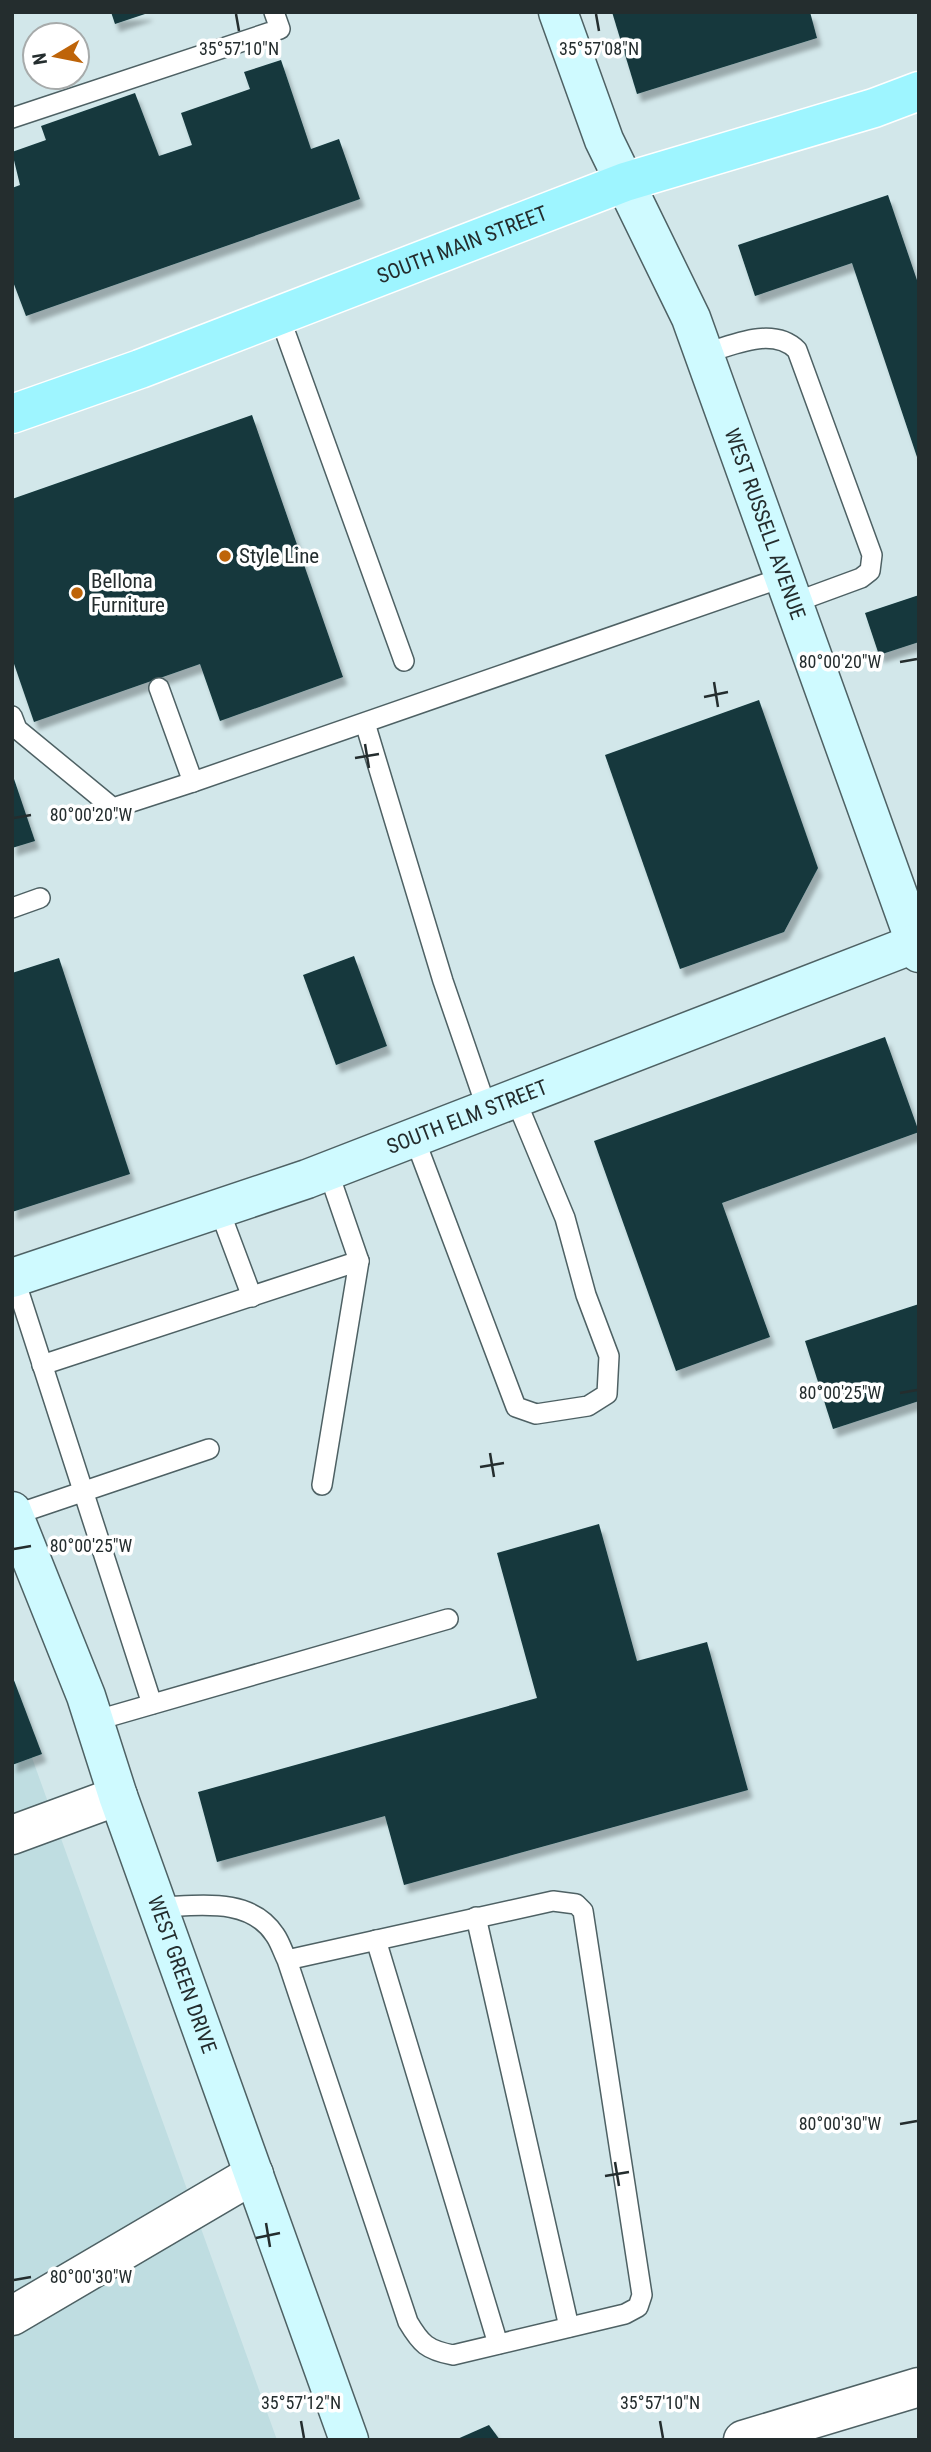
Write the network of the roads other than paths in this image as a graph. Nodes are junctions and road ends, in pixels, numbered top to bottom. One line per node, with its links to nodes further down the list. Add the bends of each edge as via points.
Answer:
1 (274, 12): 4 (lane, via 280,29)
2 (558, 12): 5 (main road, WEST RUSSELL AVENUE, via 604,140)
3 (919, 91): 5 (main road, SOUTH MAIN STREET)
4 (12, 118)
5 (625, 182): 6 (main road, SOUTH MAIN STREET); 7 (main road, WEST RUSSELL AVENUE)
6 (279, 315): 8 (main road, SOUTH MAIN STREET); 10 (lane)
7 (704, 354): 9 (main road, WEST RUSSELL AVENUE); 9 (lane, via 770,338 789,342 797,350 872,555 870,571 861,578)
8 (12, 414)
9 (788, 590): 13 (lane); 17 (main road, WEST RUSSELL AVENUE)
10 (404, 661)
11 (159, 688): 14 (lane)
12 (12, 716): 14 (lane, via 17,729 113,808)
13 (365, 723): 14 (lane); 18 (lane, via 443,981)
14 (193, 782)
15 (40, 898): 16 (lane)
16 (12, 908)
17 (918, 946): 18 (main road, SOUTH ELM STREET)
18 (501, 1104): 19 (main road, SOUTH ELM STREET); 19 (lane, via 565,1218 586,1296 609,1356 607,1394 587,1406 536,1414 516,1407)
19 (414, 1137): 20 (main road, SOUTH ELM STREET)
20 (328, 1171): 21 (main road, SOUTH ELM STREET); 22 (lane)
21 (219, 1209): 23 (main road, SOUTH ELM STREET); 24 (lane)
22 (359, 1261): 24 (lane); 27 (lane)
23 (13, 1278): 25 (lane)
24 (252, 1297): 25 (lane)
25 (42, 1365): 28 (lane)
26 (209, 1449): 28 (lane)
27 (322, 1485)
28 (83, 1490): 29 (lane); 31 (lane)
29 (13, 1513): 32 (main road, WEST GREEN DRIVE)
30 (448, 1619): 31 (lane)
31 (152, 1704): 32 (lane)
32 (94, 1721): 33 (main road, WEST GREEN DRIVE)
33 (118, 1796): 34 (street); 35 (main road, WEST GREEN DRIVE)
34 (12, 1835)
35 (158, 1907): 38 (lane, via 241,1909 275,1934); 39 (main road, WEST GREEN DRIVE)
36 (476, 1917): 37 (lane); 41 (lane); 41 (lane, via 553,1901 576,1904 583,1911 642,2295 638,2307 625,2314)
37 (376, 1940): 38 (lane); 42 (lane)
38 (287, 1960): 42 (lane, via 408,2322 420,2341 434,2351 453,2355)
39 (254, 2174): 40 (street); 44 (main road, WEST GREEN DRIVE)
40 (12, 2316)
41 (569, 2327): 42 (lane)
42 (498, 2344)
43 (919, 2387): 45 (street)
44 (349, 2440)
45 (743, 2440)

